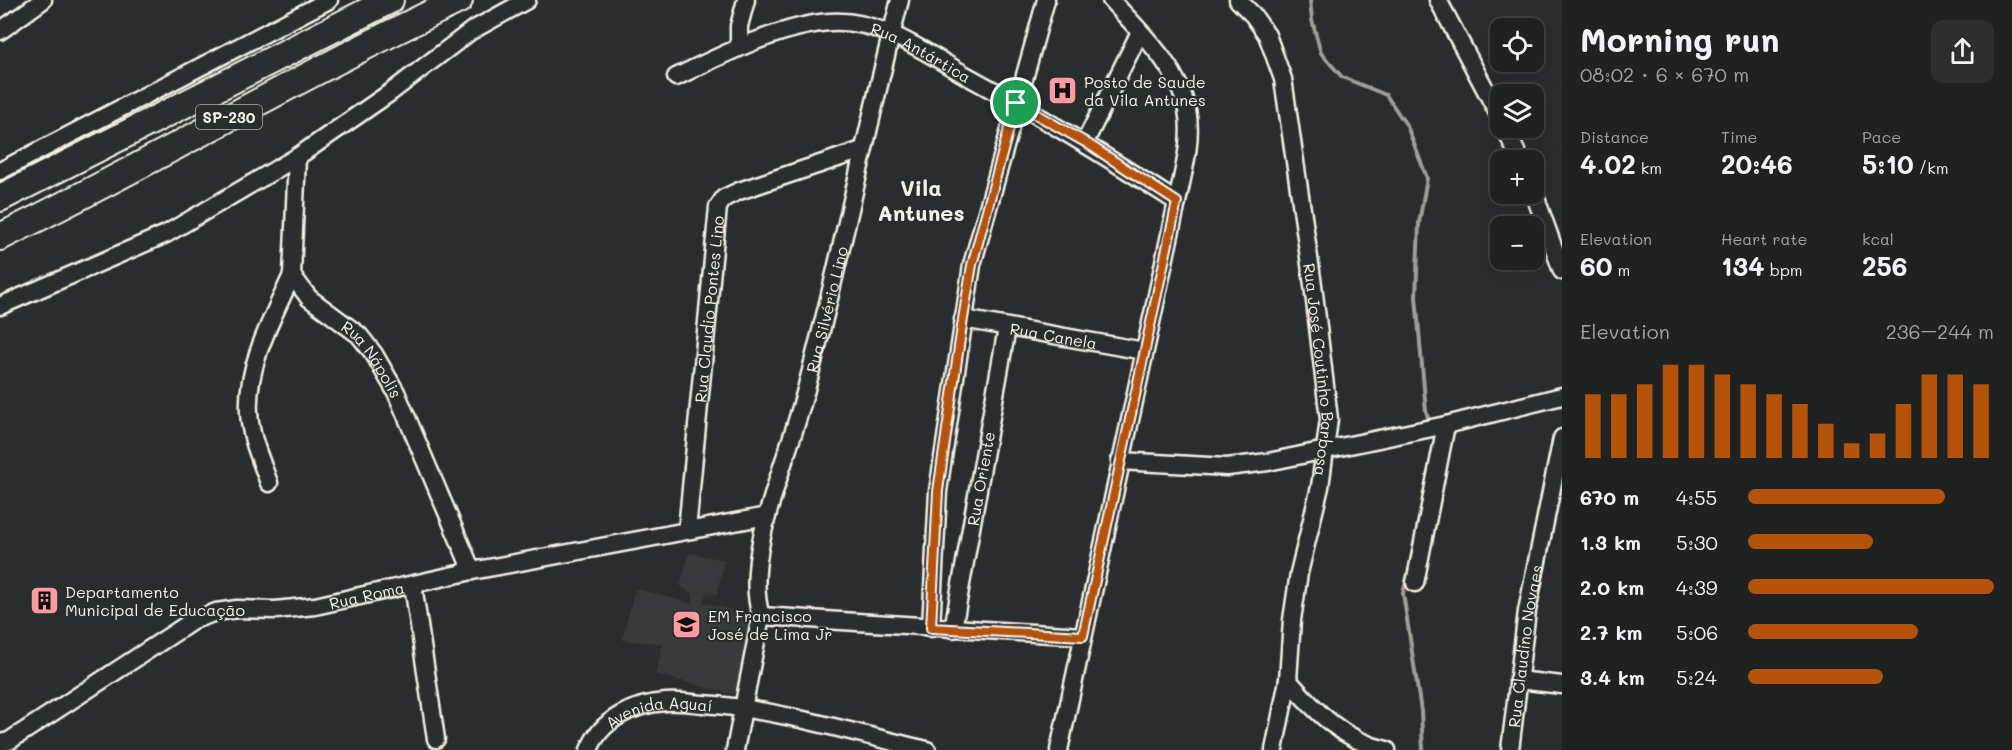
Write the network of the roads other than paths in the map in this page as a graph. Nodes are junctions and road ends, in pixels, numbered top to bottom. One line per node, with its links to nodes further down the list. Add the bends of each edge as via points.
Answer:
1 (43, 0): 12 (street)
2 (329, 0): 22 (street)
3 (390, 0): 23 (highway, SP-230)
4 (459, 0): 26 (highway, SP-230)
5 (527, 0): 21 (street, via 471,31)
6 (746, 0): 15 (street, via 739,26)
7 (900, 0): 14 (street, Rua Silvério Lino)
8 (1046, 0): 18 (street)
9 (1111, 0): 13 (street)
10 (1238, 0): 36 (street, Rua José Coutinho Barbosa, via 1267,35 1282,80 1324,370 1329,419)
11 (1438, 0): 17 (street)
12 (0, 30)
13 (1140, 32): 19 (street); 24 (street, via 1165,62 1187,111 1188,135)
14 (891, 34): 15 (street, Rua Antártica, via 855,23 831,22); 18 (street, Rua Antártica); 20 (street, Rua Silvério Lino)
15 (739, 48): 16 (street, Rua Antártica)
16 (676, 76)
17 (1490, 98)
18 (1016, 103): 19 (street, Rua Antártica); 30 (street, via 972,265)
19 (1085, 142): 24 (street, Rua Antártica)
20 (862, 150): 39 (street, Rua Silvério Lino, via 817,345); 40 (street, Rua Claudio Pontes Lino, via 739,191 724,198 718,207)
21 (297, 158): 28 (street); 29 (street, via 166,234)
22 (0, 171)
23 (0, 198)
24 (1177, 202): 32 (street)
25 (1538, 204): 27 (street)
26 (0, 237)
27 (1562, 271)
28 (292, 275): 38 (street, via 260,348 249,410 253,437); 41 (street, Rua Nápolis, via 309,298 359,335 374,354 396,392)
29 (0, 306)
30 (963, 319): 31 (street, Rua Canela); 45 (street, via 938,491)
31 (1007, 328): 32 (street, Rua Canela); 46 (street, Rua Oriente)
32 (1144, 351): 37 (street)
33 (1562, 396): 34 (street)
34 (1436, 427): 36 (street); 42 (street)
35 (1562, 438): 49 (street, Rua Claudino Novaes, via 1527,611)
36 (1327, 450): 37 (street, via 1227,467); 48 (street, Rua José Coutinho Barbosa, via 1299,573)
37 (1120, 461): 47 (street)
38 (269, 483)
39 (767, 516): 40 (street, Rua Roma); 44 (street, Rua Silvério Lino, via 757,573)
40 (687, 530): 41 (street, Rua Roma)
41 (472, 571): 43 (street, Rua Roma)
42 (1415, 583)
43 (413, 585): 52 (street); 53 (street, Rua Roma, via 294,609 216,612 194,621 9,741)
44 (761, 616): 45 (street); 51 (street, Rua Silvério Lino)
45 (931, 628): 46 (street)
46 (953, 629): 47 (street)
47 (1083, 636): 58 (street)
48 (1288, 680): 54 (street, via 1335,728); 59 (street, Rua José Coutinho Barbosa)
49 (1518, 680): 50 (street); 61 (street, Rua Claudino Novaes)
50 (1562, 686)
51 (744, 707): 55 (street, Avenida Aguaí, via 666,702 638,707 610,720 594,737); 56 (street, Rua Silvério Lino); 57 (street, Avenida Aguaí)
52 (436, 740)
53 (0, 743)
54 (1370, 748): 60 (street)
55 (589, 750)
56 (735, 750)
57 (927, 750)
58 (1059, 750)
59 (1274, 750)
60 (1387, 750)
61 (1510, 750)

